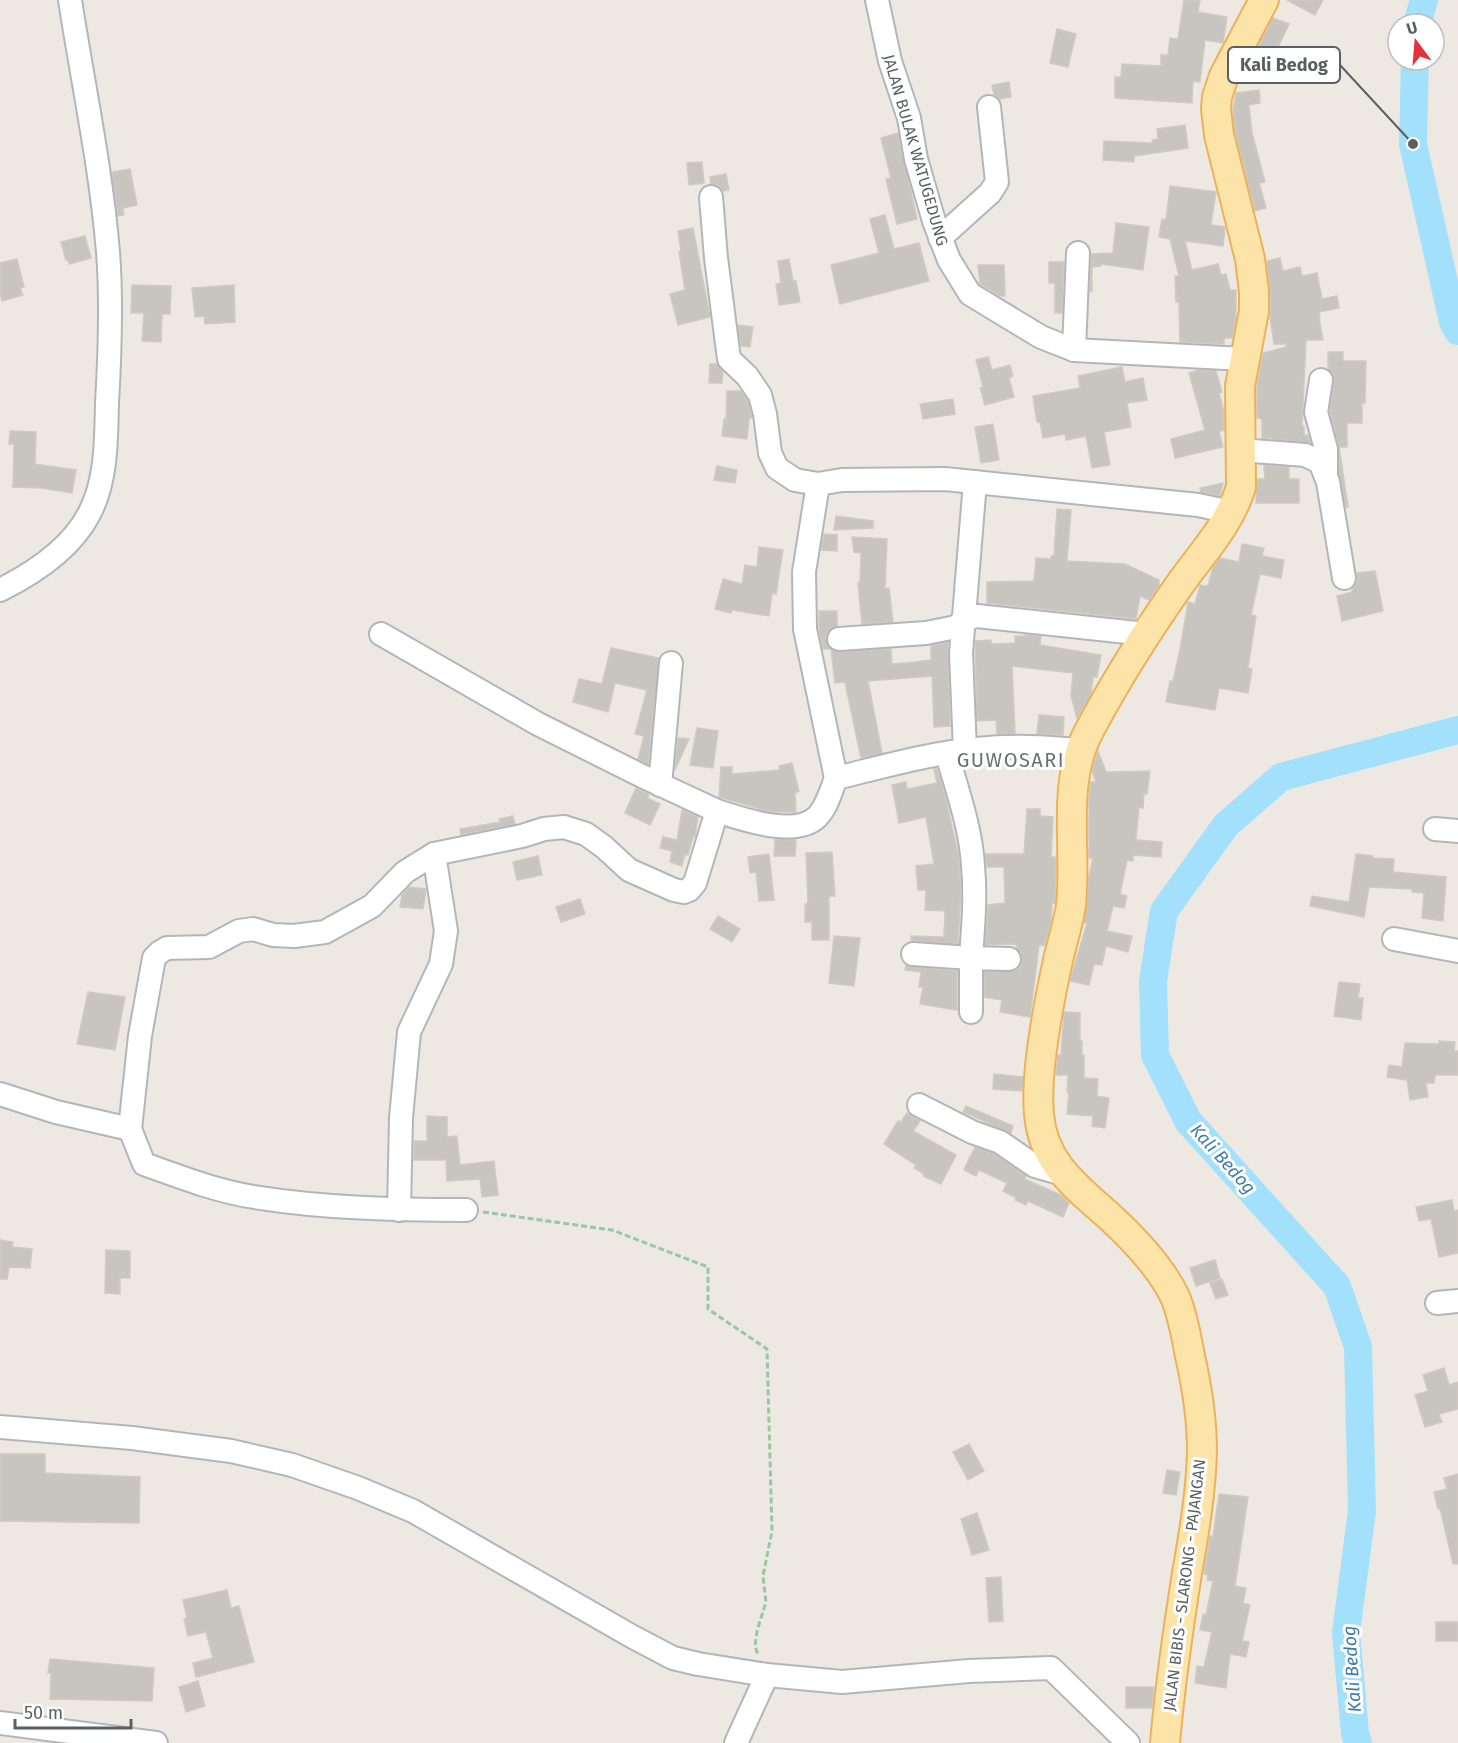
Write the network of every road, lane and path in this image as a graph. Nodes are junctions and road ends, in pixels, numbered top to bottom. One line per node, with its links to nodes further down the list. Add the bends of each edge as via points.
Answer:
1 (70, 0): 17 (street, via 108,253 111,319 102,476 89,515 78,531 47,561)
2 (877, 0): 6 (street, JALAN BULAK WATUGEDUNG, via 890,61)
3 (1264, 0): 9 (main road, JALAN BIBIS - SLARONG - PAJANGAN, via 1224,76 1216,109 1253,274 1254,311)
4 (989, 107): 6 (street, via 997,182 990,194)
5 (711, 197): 14 (street, via 729,358 760,395 770,453 777,468 795,480)
6 (940, 238): 8 (street, JALAN BULAK WATUGEDUNG, via 970,294 1041,337)
7 (1078, 254): 8 (street)
8 (1074, 350): 9 (street, JALAN BULAK WATUGEDUNG)
9 (1244, 359): 11 (main road, JALAN BIBIS - SLARONG - PAJANGAN, via 1238,413)
10 (1321, 380): 12 (street, via 1316,416 1326,449)
11 (1240, 450): 12 (street, via 1305,455 1318,460); 15 (main road, JALAN BIBIS - SLARONG - PAJANGAN, via 1241,487)
12 (1326, 472): 16 (street)
13 (975, 482): 14 (street, via 842,480); 15 (street, via 1198,505); 18 (street)
14 (818, 484): 25 (street, via 804,572 805,629)
15 (1231, 512): 20 (main road, JALAN BIBIS - SLARONG - PAJANGAN)
16 (1344, 578)
17 (0, 590)
18 (965, 618): 20 (street, via 977,616); 21 (street, via 956,627 926,633); 24 (street)
19 (381, 634): 26 (street, via 538,724)
20 (1146, 634): 23 (main road, JALAN BIBIS - SLARONG - PAJANGAN)
21 (839, 639)
22 (671, 663): 26 (street)
23 (1080, 750): 24 (street, via 1022,747); 40 (main road, JALAN BIBIS - SLARONG - PAJANGAN, via 1072,796 1070,909 1047,1019 1038,1097 1043,1139)
24 (956, 752): 25 (street); 34 (street, via 973,864)
25 (836, 778): 27 (street, via 825,807 805,825 778,826)
26 (660, 785): 27 (street)
27 (717, 811): 30 (street, via 695,883 684,892 628,870 586,834 564,827)
28 (1435, 829): 29 (street)
29 (1458, 831)
30 (434, 854): 39 (street, via 405,872 372,906 325,932 294,936 253,929 209,946 167,948 160,952 154,958 140,1036); 41 (street, via 446,931 441,964 409,1032 401,1118)
31 (1394, 939): 32 (street)
32 (1458, 951)
33 (913, 954): 34 (street)
34 (971, 958): 35 (street); 36 (street)
35 (1009, 959)
36 (971, 1012)
37 (0, 1094): 39 (street)
38 (919, 1106): 40 (street, via 1000,1142 1035,1166)
39 (130, 1130): 41 (street, via 144,1164 196,1183 253,1197)
40 (1063, 1174): 50 (main road, JALAN BIBIS - SLARONG - PAJANGAN, via 1135,1242 1167,1283 1180,1310 1194,1371 1201,1433 1200,1481)
41 (399, 1210): 42 (street)
42 (466, 1210): 44 (path, via 612,1230 708,1267 708,1310 767,1349 772,1531 763,1576 766,1602 755,1646)
43 (0, 1427): 44 (street, via 132,1438 231,1451 292,1465 413,1511 673,1658)
44 (770, 1676): 48 (street); 49 (street, via 842,1682 1051,1668)
45 (0, 1724): 46 (street)
46 (129, 1742): 47 (street)
47 (156, 1743)
48 (736, 1743)
49 (1128, 1743)
50 (1165, 1743)

